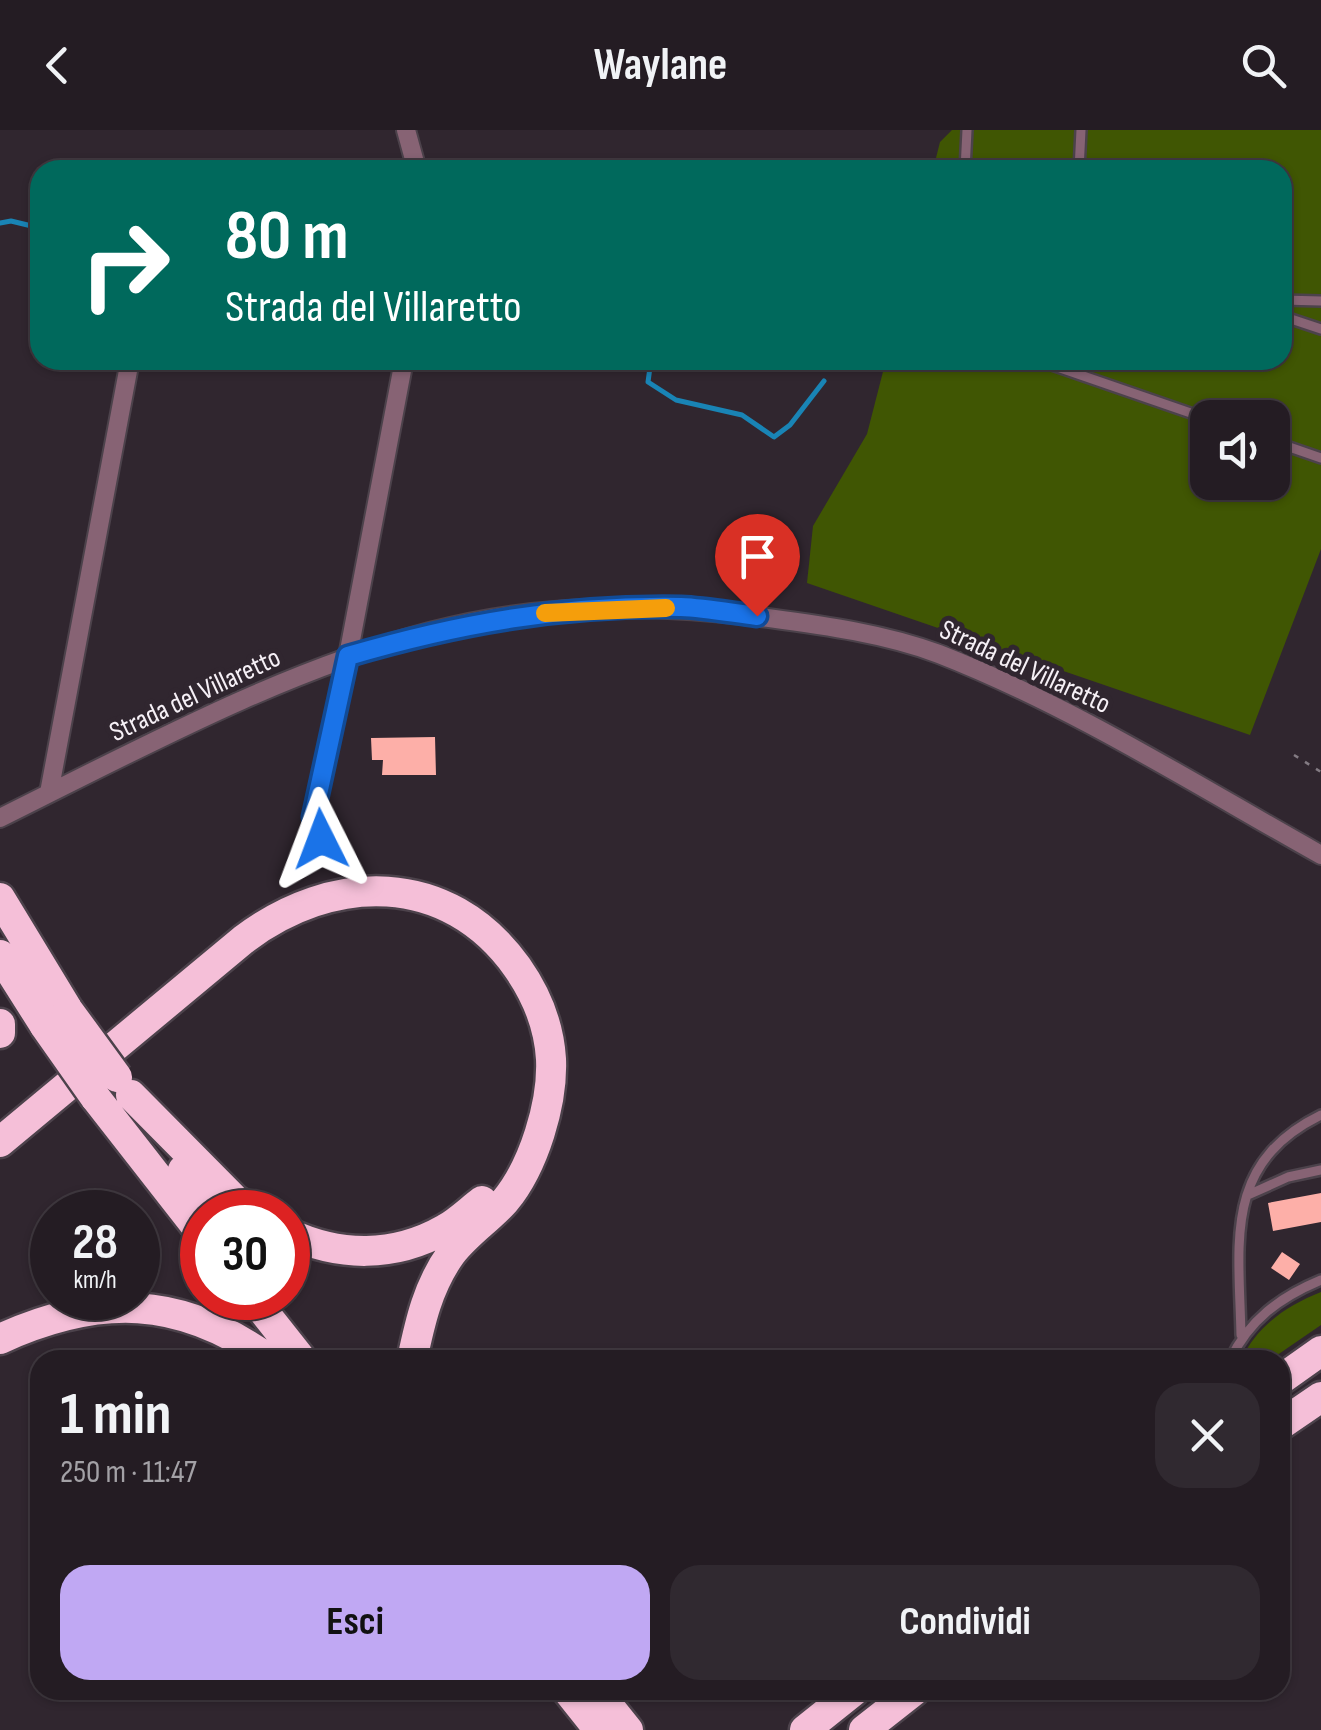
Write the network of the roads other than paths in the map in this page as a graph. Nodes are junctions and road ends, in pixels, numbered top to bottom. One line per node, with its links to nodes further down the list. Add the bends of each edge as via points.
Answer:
1 (406, 130): 4 (street)
2 (967, 130): 5 (lane)
3 (1081, 130): 6 (lane)
4 (414, 160)
5 (966, 160)
6 (1080, 160)
7 (1292, 300): 8 (lane)
8 (1321, 300)
9 (1292, 319): 10 (lane)
10 (1321, 329)
11 (128, 370): 18 (street)
12 (402, 370): 17 (street)
13 (1066, 370): 14 (lane)
14 (1190, 412)
15 (1290, 447): 16 (lane)
16 (1321, 458)
17 (348, 656): 18 (street, Strada del Villaretto); 20 (street, via 313,817); 21 (street, Strada del Villaretto, via 434,631 579,609 685,607 829,626 934,652 984,673)
18 (49, 793): 19 (street, Strada del Villaretto)
19 (0, 818)
20 (321, 839)
21 (1321, 855)
22 (0, 898): 24 (highway)
23 (0, 955): 24 (highway)
24 (57, 1018): 27 (highway, bridge)
25 (0, 1024): 26 (highway)
26 (0, 1033)
27 (114, 1090): 32 (highway); 33 (highway); 35 (highway)
28 (1321, 1114): 34 (lane, via 1278,1141 1255,1170)
29 (543, 1119): 30 (highway, via 551,1056 544,1017 504,949 454,910 398,892 347,892 298,905 261,926); 36 (highway, via 506,1178 444,1230 357,1254); 45 (highway, via 507,1198 452,1253 426,1300)
30 (0, 1142)
31 (1321, 1170): 34 (lane)
32 (196, 1190)
33 (225, 1190)
34 (1248, 1195): 40 (lane, via 1237,1235)
35 (180, 1198)
36 (310, 1244)
37 (1321, 1280): 40 (lane, via 1275,1304)
38 (270, 1320): 43 (highway)
39 (295, 1320): 44 (highway)
40 (1242, 1334): 46 (lane)
41 (0, 1339): 42 (highway, via 41,1321 104,1308 169,1311 234,1334)
42 (256, 1350)
43 (294, 1350)
44 (318, 1350)
45 (414, 1350)
46 (1235, 1350)
47 (1321, 1351): 48 (highway)
48 (1290, 1373)
49 (1321, 1397): 50 (highway)
50 (1290, 1418)
51 (580, 1700): 55 (highway)
52 (602, 1700): 55 (highway)
53 (842, 1700): 56 (highway)
54 (903, 1700): 57 (highway)
55 (618, 1730)
56 (805, 1730)
57 (864, 1730)

